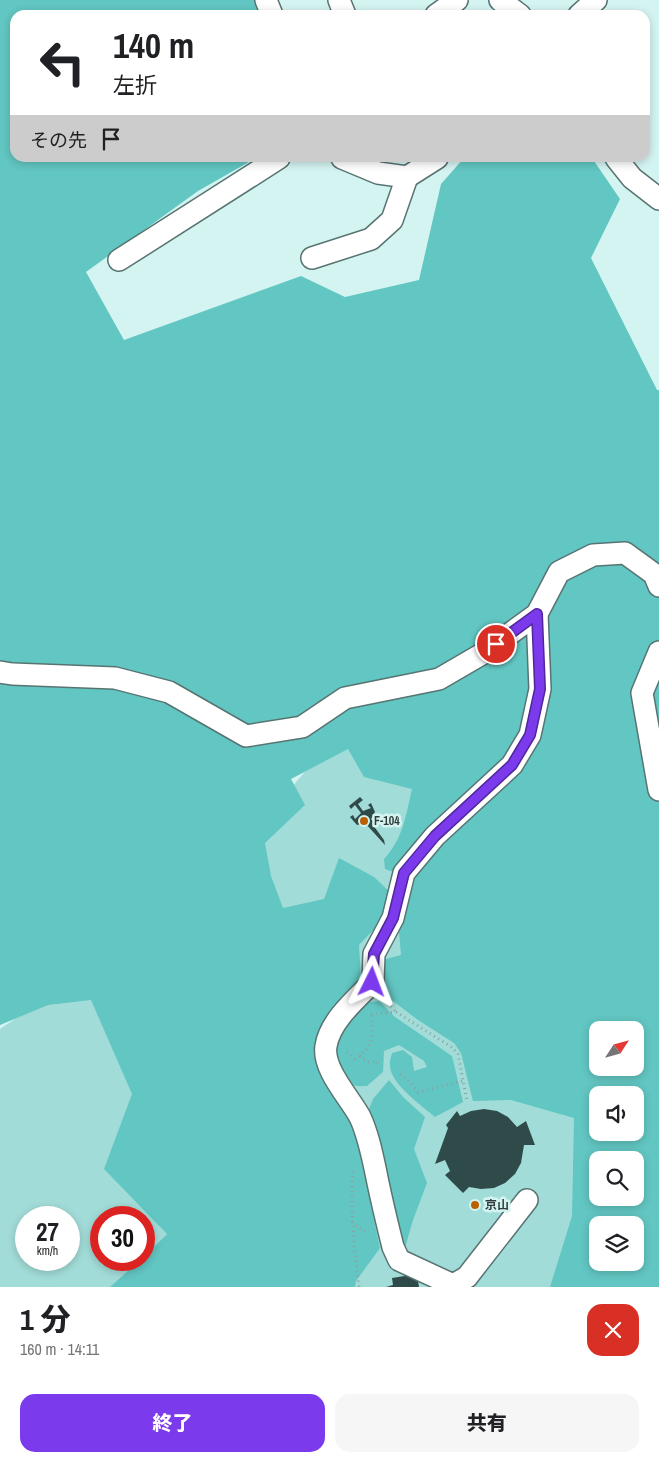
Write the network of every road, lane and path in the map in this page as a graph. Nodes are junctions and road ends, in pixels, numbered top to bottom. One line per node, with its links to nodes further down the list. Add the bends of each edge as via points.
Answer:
1 (457, 0): 4 (street)
2 (500, 0): 5 (street)
3 (596, 0): 6 (street)
4 (443, 10)
5 (513, 10)
6 (585, 10)
7 (273, 162): 15 (street)
8 (363, 162): 11 (street)
9 (431, 162): 12 (street)
10 (619, 162): 13 (street, via 632,178)
11 (378, 165): 12 (street)
12 (406, 178): 14 (street, via 392,220 371,239)
13 (659, 199)
14 (312, 258)
15 (119, 260)
16 (659, 586): 17 (street, via 654,574 625,553 593,555 559,572)
17 (537, 614): 19 (street, via 482,654 439,679 345,698 302,727 246,736 169,692 115,678); 23 (street, via 540,689 530,735 512,765 435,836 404,873 393,918 374,954 372,982 345,1009 332,1030)
18 (659, 652): 20 (street, via 642,693)
19 (0, 672)
20 (659, 790)
21 (372, 1014): 22 (path); 24 (path, via 372,1042); 27 (path, via 396,1012 453,1048 458,1054)
22 (366, 1015)
23 (326, 1052): 24 (path, via 341,1043 355,1059); 30 (street, via 335,1080 360,1118 370,1147 392,1248 399,1260 453,1285 467,1277)
24 (360, 1056): 25 (path, via 371,1063 377,1061)
25 (377, 1066)
26 (400, 1074): 27 (path, via 418,1092)
27 (463, 1080): 28 (path)
28 (467, 1101)
29 (353, 1164): 31 (path, via 353,1242)
30 (527, 1200)
31 (359, 1287)

